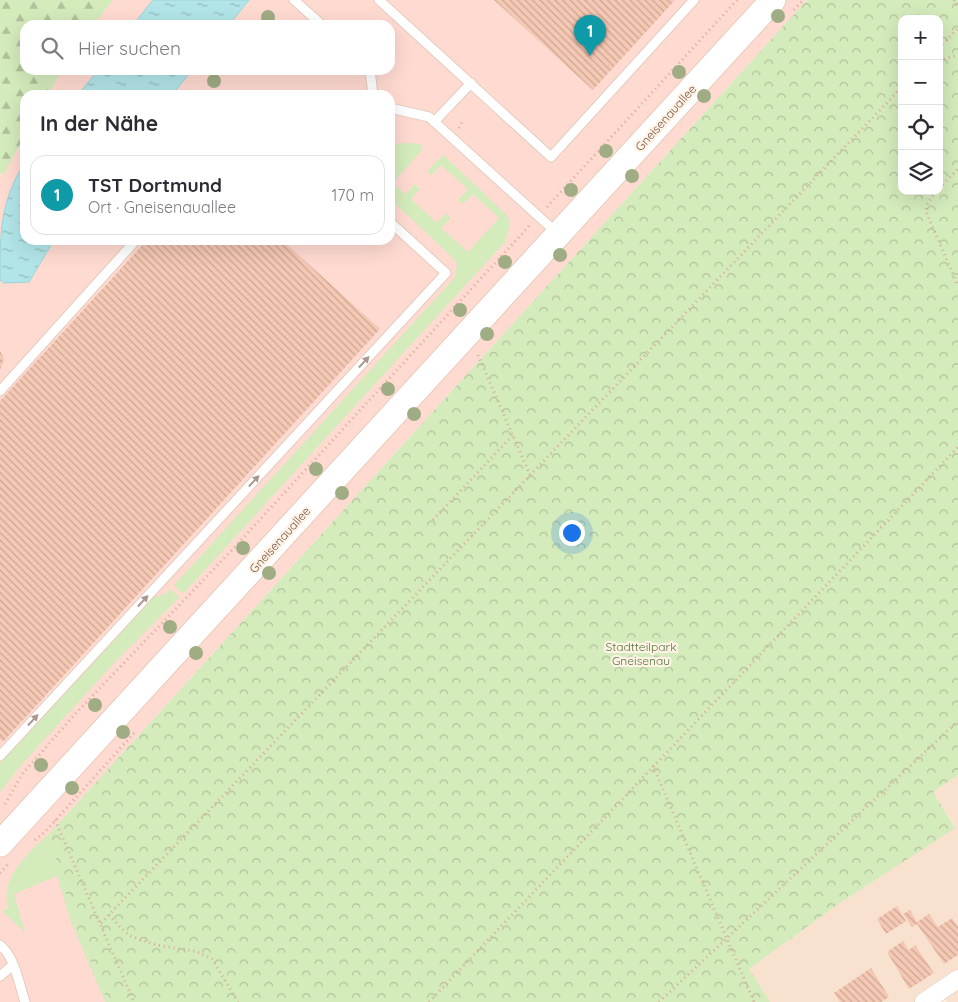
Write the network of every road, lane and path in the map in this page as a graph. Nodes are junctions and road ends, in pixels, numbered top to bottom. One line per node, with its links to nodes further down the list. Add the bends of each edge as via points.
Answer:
1 (294, 0): 8 (lane)
2 (379, 0): 14 (lane)
3 (694, 0): 14 (lane, via 551,157)
4 (737, 0): 22 (path)
5 (773, 0): 24 (main road, Gneisenauallee)
6 (954, 0): 7 (path)
7 (958, 8)
8 (316, 20)
9 (958, 28): 10 (path)
10 (943, 44)
11 (958, 55): 12 (path)
12 (943, 59)
13 (371, 75): 15 (lane)
14 (471, 83): 18 (lane)
15 (372, 90)
16 (898, 91): 31 (path)
17 (395, 109): 18 (lane, via 429,117)
18 (434, 122): 22 (lane)
19 (958, 168): 20 (path)
20 (943, 184)
21 (933, 195): 26 (path, via 926,206)
22 (538, 216): 24 (lane); 36 (path, via 22,773)
23 (395, 227): 34 (lane, one-way to 23, via 446,273)
24 (559, 235): 38 (main road, Gneisenauallee)
25 (131, 245): 28 (lane)
26 (958, 286)
27 (478, 355): 29 (path)
28 (0, 391)
29 (513, 435): 31 (path); 32 (path)
30 (958, 447): 35 (path)
31 (530, 474): 39 (path)
32 (432, 520)
33 (958, 721): 41 (path)
34 (0, 756)
35 (653, 766): 41 (path); 49 (path)
36 (3, 807)
37 (55, 820): 40 (path)
38 (0, 844)
39 (109, 915): 40 (path); 48 (path, via 131,936 156,945 195,951 212,959)
40 (101, 923): 47 (path)
41 (726, 938): 50 (path); 51 (path)
42 (0, 944): 43 (lane)
43 (13, 966): 44 (lane); 46 (lane)
44 (0, 976)
45 (958, 979): 52 (street)
46 (25, 1002)
47 (134, 1002)
48 (238, 1002)
49 (429, 1002)
50 (659, 1002)
51 (754, 1002)
52 (924, 1002)

